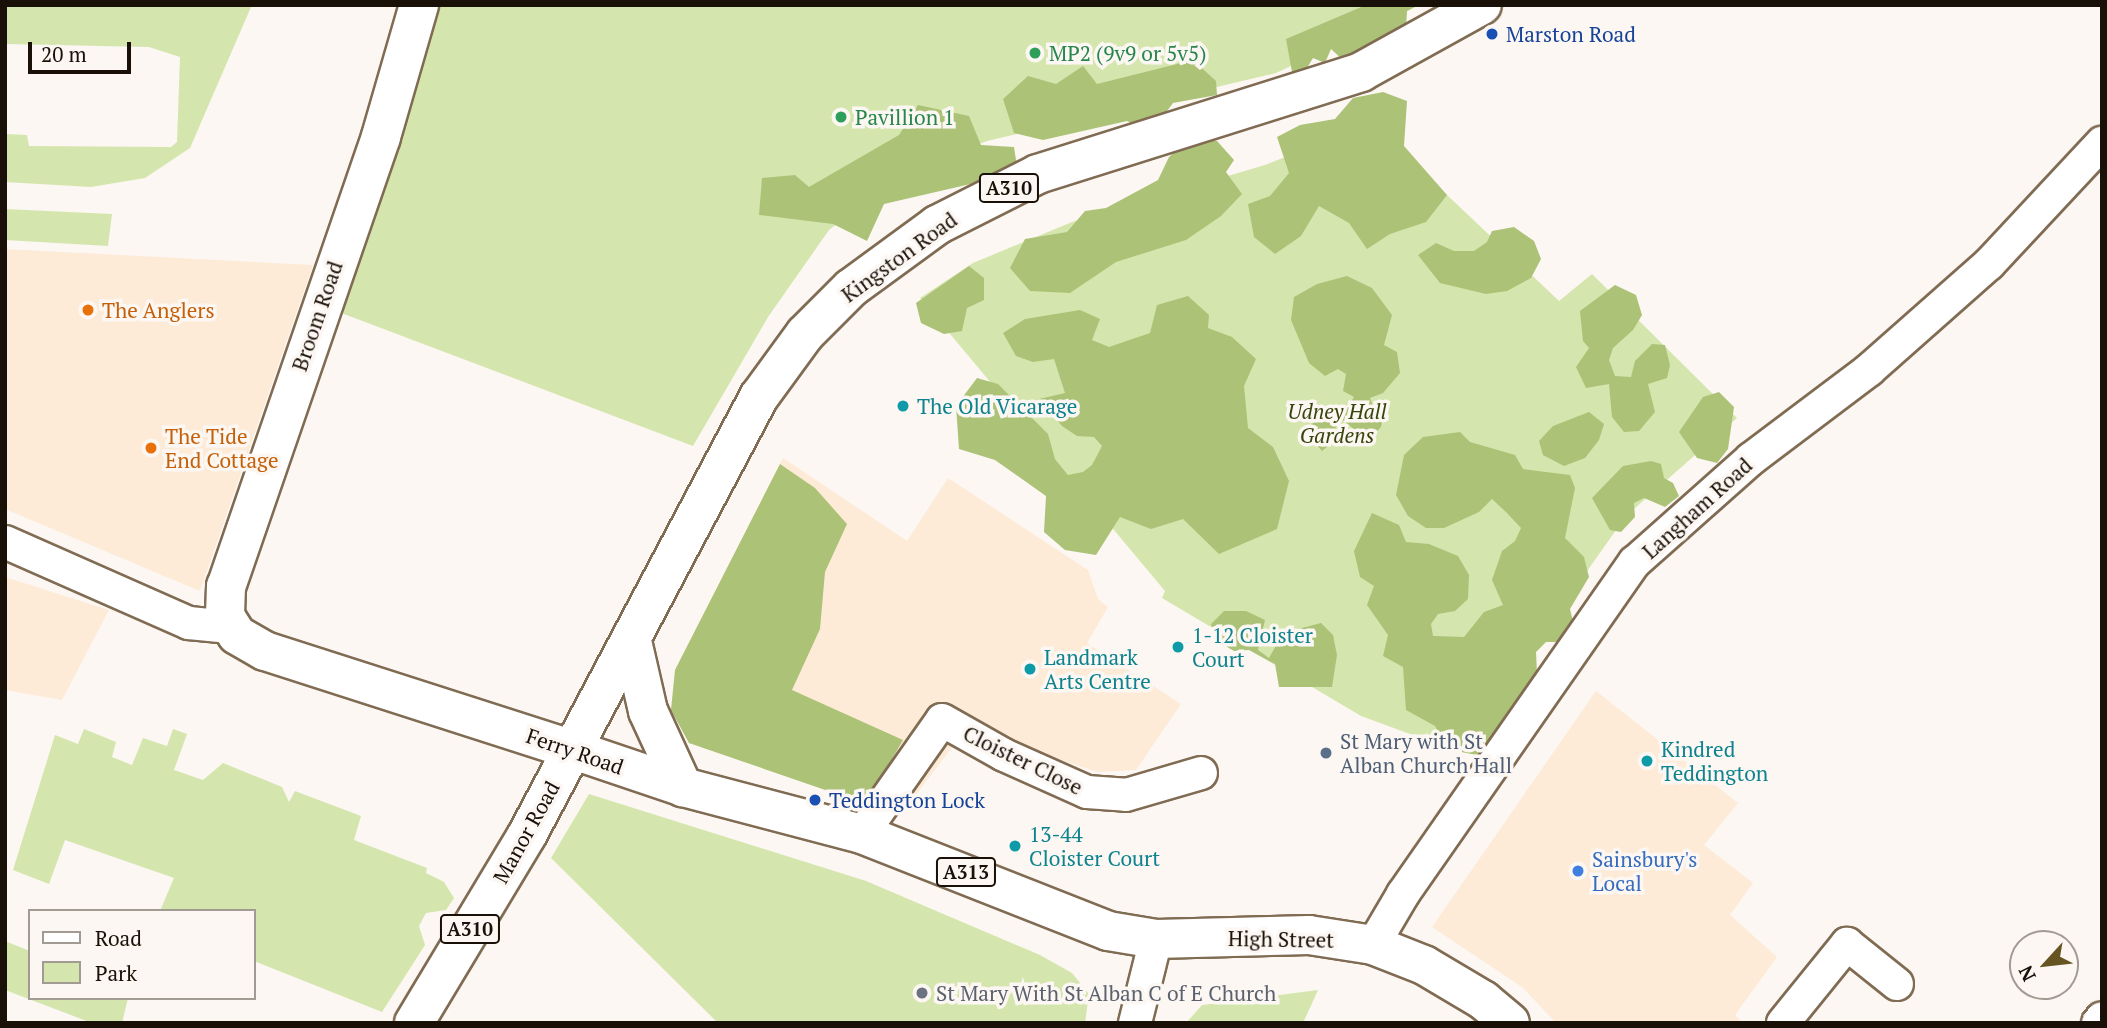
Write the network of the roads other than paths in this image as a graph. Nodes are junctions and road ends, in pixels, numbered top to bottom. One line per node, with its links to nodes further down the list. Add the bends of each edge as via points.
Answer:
1 (419, 5): 5 (main road, Broom Road, via 381,136 226,586 223,601)
2 (1482, 5): 6 (main road, Kingston Road / A310, via 1361,72 1038,174 956,214 893,256 851,288 805,334 764,391)
3 (2102, 143): 12 (street, Langham Road, via 1989,264 1869,370 1751,459 1635,562 1403,894)
4 (5, 542): 5 (street, via 189,623)
5 (230, 627): 7 (main road, Ferry Road, via 248,645 265,652)
6 (632, 641): 7 (main road, Kingston Road / A310); 9 (main road, via 648,711)
7 (571, 749): 9 (main road, Ferry Road / A313); 15 (main road, Manor Road / A310, via 527,835)
8 (1201, 774): 10 (street, Cloister Close, via 1126,795 1087,792 1004,755 942,720)
9 (682, 787): 10 (main road, Ferry Road / A313)
10 (862, 834): 11 (main road, Ferry Road / A313, via 1108,931)
11 (1156, 939): 12 (main road, High Street / A313, via 1309,935); 16 (street)
12 (1373, 945): 17 (main road, High Street / A313, via 1424,965 1483,1000)
13 (1897, 984): 18 (street, via 1847,944)
14 (2102, 1018): 19 (street)
15 (414, 1023)
16 (1135, 1023)
17 (1510, 1023)
18 (1783, 1023)
19 (2098, 1023)

